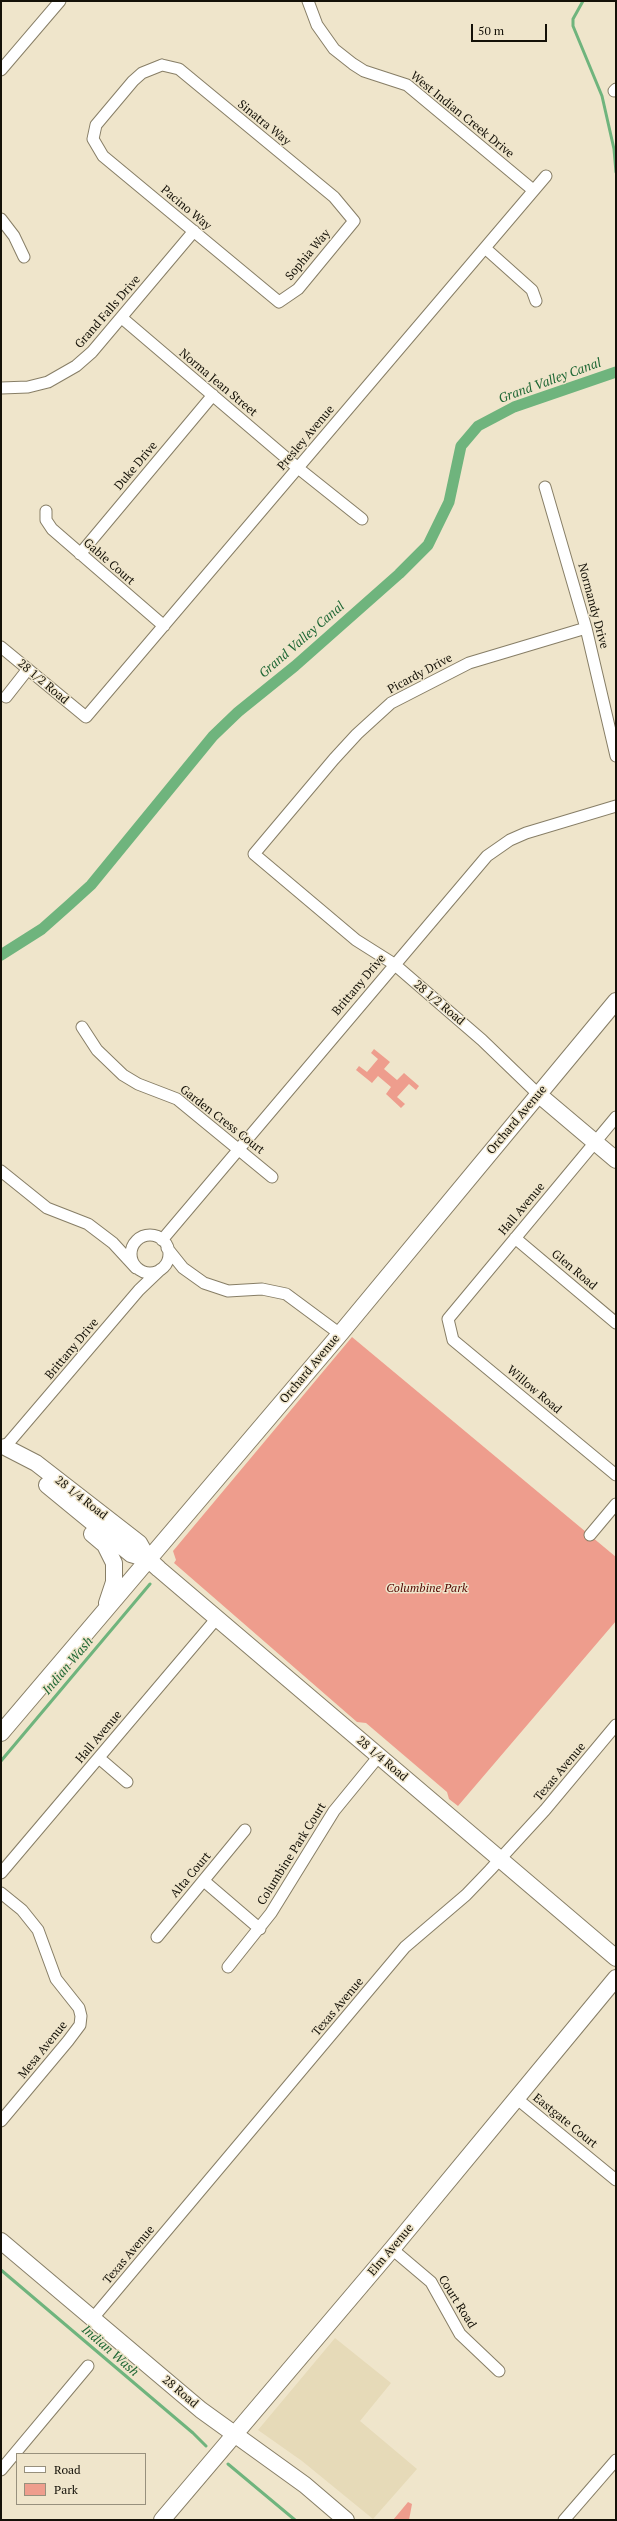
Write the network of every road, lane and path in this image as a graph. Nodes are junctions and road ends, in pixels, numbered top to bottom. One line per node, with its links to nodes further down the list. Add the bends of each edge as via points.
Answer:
1 (60, 1): 3 (street)
2 (308, 1): 6 (street, West Indian Creek Drive, via 317,25 334,49 364,71 407,85)
3 (1, 70)
4 (96, 125): 8 (street, Sinatra Way, via 133,80 142,73 162,64 179,69 334,197); 9 (street, Pacino Way, via 93,139 103,156)
5 (546, 176): 6 (street, Presley Avenue)
6 (533, 190): 10 (street, Presley Avenue)
7 (1, 218): 11 (street, via 14,236)
8 (354, 221): 13 (street, Sophia Way, via 298,289)
9 (194, 231): 13 (street, Pacino Way); 14 (street, Grand Falls Drive)
10 (485, 248): 12 (street, via 532,290); 17 (street, Presley Avenue)
11 (24, 257)
12 (536, 301)
13 (279, 302)
14 (122, 318): 15 (street, Grand Falls Drive, via 92,352 65,375 28,387); 16 (street, Norma Jean Street)
15 (1, 388)
16 (213, 395): 17 (street, Norma Jean Street); 21 (street, Duke Drive)
17 (298, 468): 20 (street, Norma Jean Street); 22 (street, Presley Avenue)
18 (545, 487): 23 (street, Normandy Drive)
19 (46, 511): 21 (street, Gable Court, via 46,520 52,529)
20 (362, 519)
21 (80, 554): 22 (street, Gable Court)
22 (164, 626): 27 (street, Presley Avenue)
23 (586, 628): 28 (street, Normandy Drive); 30 (street, Picardy Drive, via 469,663 392,703 357,734 334,759)
24 (1, 647): 25 (street, 28 1/2 Road)
25 (28, 669): 26 (street); 27 (street, 28 1/2 Road)
26 (6, 697)
27 (86, 717)
28 (616, 756)
29 (616, 806): 31 (street, Brittany Drive, via 526,833 498,847 473,870)
30 (254, 854): 31 (street, 28 1/2 Road, via 356,940)
31 (394, 964): 34 (street, 28 1/2 Road, via 482,1040); 37 (street, Brittany Drive)
32 (616, 1001): 34 (main road, Orchard Avenue)
33 (82, 1027): 37 (street, Garden Cress Court, via 97,1050 123,1075 138,1084 177,1099)
34 (538, 1094): 36 (main road, 28 1/2 Road); 47 (main road, Orchard Avenue)
35 (616, 1117): 36 (street, Hall Avenue)
36 (595, 1142): 38 (main road, 28 1/2 Road); 41 (street, Hall Avenue)
37 (238, 1148): 40 (street, Garden Cress Court); 42 (street, Brittany Drive)
38 (616, 1160)
39 (1, 1171): 43 (street, via 42,1204 88,1224 113,1243)
40 (272, 1177)
41 (515, 1238): 45 (street, Hall Avenue); 46 (street, Glen Road)
42 (164, 1244): 43 (street, via 150,1235 138,1239 130,1256); 44 (street, via 168,1258); 47 (street, via 183,1268 204,1283 228,1291 262,1289 286,1294)
43 (136, 1268): 44 (street, via 151,1273)
44 (162, 1269): 48 (street, Brittany Drive, via 139,1290)
45 (448, 1319): 50 (street, Willow Road, via 453,1340)
46 (616, 1323)
47 (340, 1334): 53 (main road, Orchard Avenue)
48 (3, 1446): 49 (main road, 28 1/4 Road); 53 (main road, 28 1/4 Road, via 36,1463 139,1542)
49 (34, 1474): 53 (main road, 28 1/4 Road, via 131,1554); 55 (main road, via 57,1505 105,1545 111,1555 115,1572 114,1582 107,1603)
50 (616, 1475)
51 (616, 1504): 52 (street)
52 (590, 1535)
53 (148, 1559): 54 (main road, 28 1/4 Road); 55 (main road, Orchard Avenue)
54 (217, 1618): 58 (main road, 28 1/4 Road); 59 (street, Hall Avenue)
55 (97, 1620): 57 (main road, Orchard Avenue)
56 (616, 1725): 62 (street, Texas Avenue)
57 (1, 1733)
58 (379, 1756): 62 (main road, 28 1/4 Road); 66 (street, Columbine Park Court, via 334,1811)
59 (99, 1758): 60 (street); 63 (street, Hall Avenue)
60 (127, 1782)
61 (245, 1830): 64 (street, Alta Court)
62 (500, 1859): 68 (main road, 28 1/4 Road); 76 (street, Texas Avenue, via 466,1895 405,1947)
63 (1, 1873)
64 (204, 1881): 66 (street); 67 (street, Alta Court)
65 (1, 1893): 72 (street, Mesa Avenue, via 22,1910 38,1930 56,1979 79,2008 81,2016 80,2024 68,2041)
66 (260, 1929): 69 (street, Columbine Park Court)
67 (157, 1937)
68 (616, 1958)
69 (228, 1967)
70 (616, 1978): 71 (main road, Elm Avenue)
71 (516, 2098): 73 (street, Eastgate Court); 75 (main road, Elm Avenue)
72 (1, 2121)
73 (616, 2180)
74 (1, 2241): 76 (main road, 28 Road)
75 (392, 2249): 78 (street, Court Road, via 431,2282 460,2334); 79 (main road, Elm Avenue)
76 (93, 2318): 79 (main road, 28 Road)
77 (88, 2366): 81 (street)
78 (499, 2371)
79 (234, 2436): 82 (main road, Elm Avenue); 83 (main road, 28 Road, via 305,2485)
80 (615, 2463): 84 (street)
81 (1, 2470)
82 (162, 2520)
83 (346, 2520)
84 (564, 2520)

